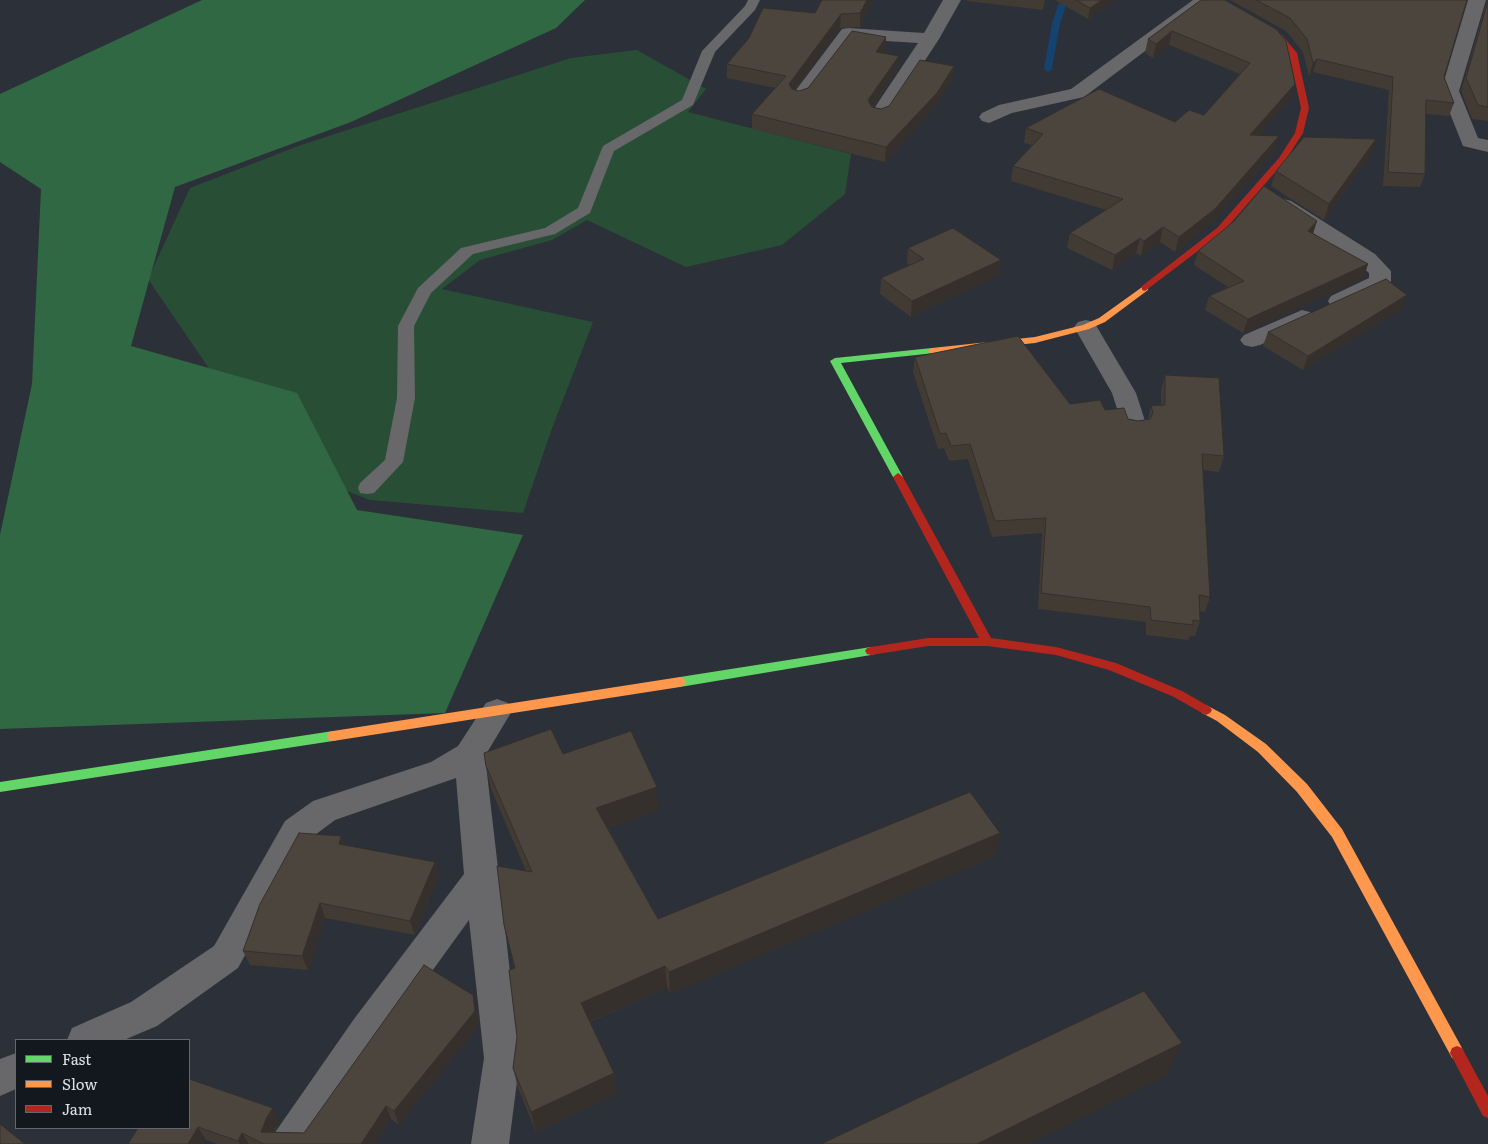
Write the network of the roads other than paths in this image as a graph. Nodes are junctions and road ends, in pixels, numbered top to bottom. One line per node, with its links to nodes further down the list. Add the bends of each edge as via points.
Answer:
1 (754, 0): 15 (lane, via 708,51 688,102 608,149 585,210 550,231 467,251 424,291 406,326 406,398 394,462)
2 (952, 0): 6 (street)
3 (1204, 0): 9 (street, via 1077,93)
4 (1214, 0): 11 (street, via 1256,22 1279,38 1293,53 1305,108 1298,133 1282,159)
5 (1477, 0): 10 (street, via 1450,91 1470,142)
6 (930, 39): 7 (street, via 848,33); 8 (street)
7 (799, 98)
8 (879, 116)
9 (989, 116)
10 (1488, 146)
11 (1257, 188): 12 (street, via 1220,230 1199,248 1102,320); 13 (street, via 1367,259 1380,271 1380,281)
12 (1086, 327): 14 (street, via 1124,393); 16 (street, via 1035,340 835,361)
13 (1252, 340)
14 (1135, 427)
15 (367, 488)
16 (987, 642): 17 (street, via 928,642); 24 (street, via 1056,651 1112,666 1178,694 1221,718 1262,748 1302,788 1337,833)
17 (497, 711): 18 (street); 19 (street)
18 (469, 755): 20 (street); 21 (street, via 442,771 324,810 296,831 226,956 144,1014)
19 (0, 787)
20 (480, 878): 25 (street, via 367,1030); 26 (street, via 502,1058)
21 (87, 1039)
22 (15, 1070): 23 (street)
23 (0, 1078)
24 (1488, 1111)
25 (289, 1144)
26 (490, 1144)

